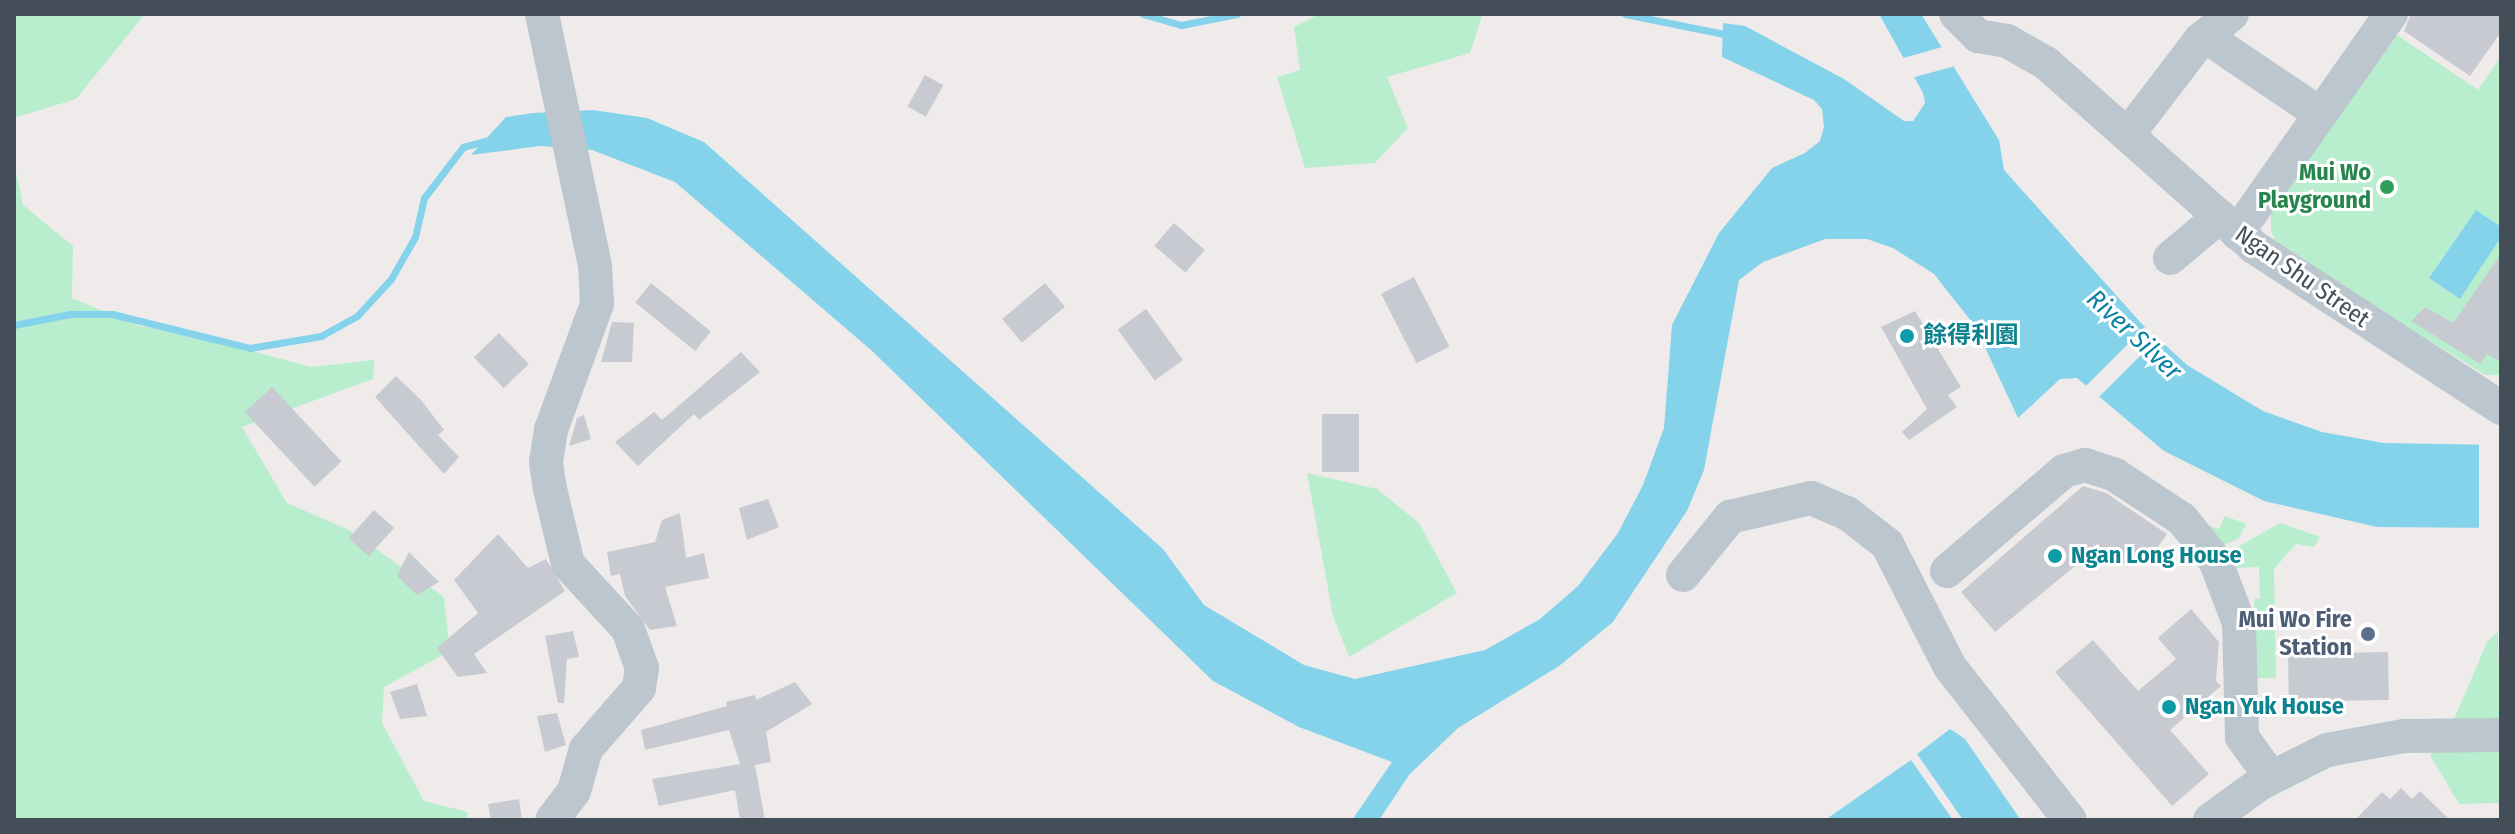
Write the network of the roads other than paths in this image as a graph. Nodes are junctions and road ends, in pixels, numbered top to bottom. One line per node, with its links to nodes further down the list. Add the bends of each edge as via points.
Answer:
1 (542, 14): 15 (street, via 595,265 597,304 551,430 546,462 568,564 628,629 642,668 639,688 586,749 574,791)
2 (2232, 14): 5 (street)
3 (2391, 14): 6 (street)
4 (1964, 33): 7 (street, Ngan Shu Street, via 2007,41 2046,63)
5 (2205, 36): 6 (street); 7 (street)
6 (2320, 114): 8 (street)
7 (2129, 133): 8 (street, Ngan Shu Street)
8 (2228, 224): 9 (street); 10 (street, Ngan Shu Street)
9 (2170, 258)
10 (2501, 408)
11 (1947, 571): 14 (street, via 2064,471 2085,465 2115,475 2182,519 2221,571 2242,643 2239,724 2253,759)
12 (1683, 575): 16 (street, via 1730,517 1811,498 1857,519 1887,544 1950,667)
13 (2501, 735): 14 (street, via 2365,740 2327,750)
14 (2271, 777): 17 (street)
15 (552, 820)
16 (2070, 820)
17 (2210, 820)

